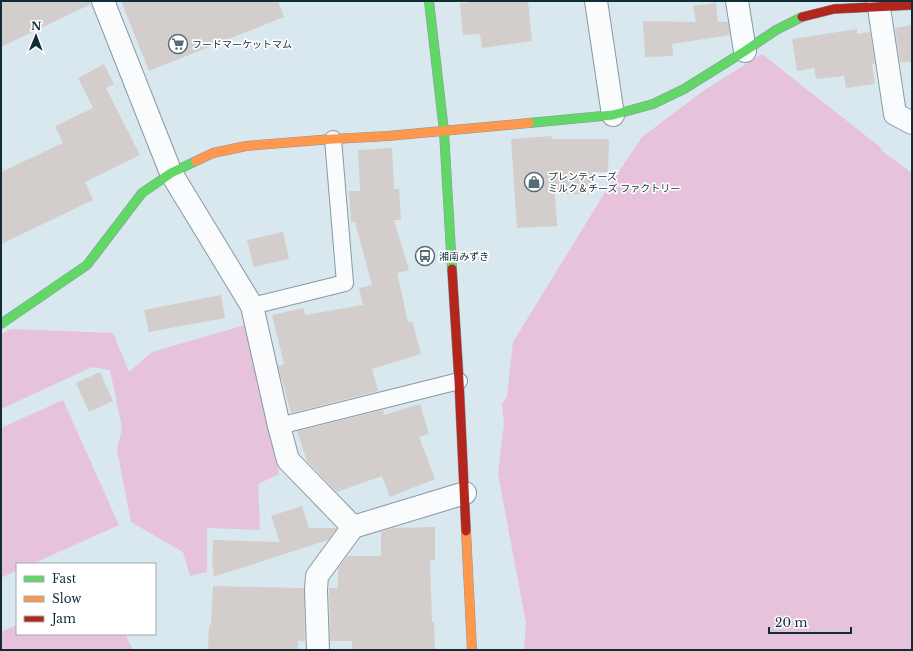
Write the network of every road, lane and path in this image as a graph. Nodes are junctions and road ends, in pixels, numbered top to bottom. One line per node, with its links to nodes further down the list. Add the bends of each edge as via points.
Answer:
1 (103, 1): 12 (street)
2 (429, 1): 10 (street)
3 (596, 1): 8 (street)
4 (737, 1): 7 (street)
5 (879, 4): 6 (street); 7 (street, via 834,9 800,18 776,30); 9 (street, via 895,114)
6 (912, 5)
7 (745, 51): 8 (street, via 684,89 653,104)
8 (613, 115): 10 (street)
9 (912, 123)
10 (444, 131): 11 (street); 15 (street)
11 (333, 139): 12 (street, via 246,146 213,153); 13 (lane, via 345,283)
12 (171, 172): 13 (street); 14 (street, via 142,193 87,265)
13 (252, 306): 16 (street)
14 (1, 324)
15 (459, 382): 16 (lane); 17 (street)
16 (279, 426): 18 (street, via 288,460)
17 (465, 493): 18 (street); 20 (street)
18 (353, 527): 19 (street, via 317,576)
19 (318, 650)
20 (472, 650)

